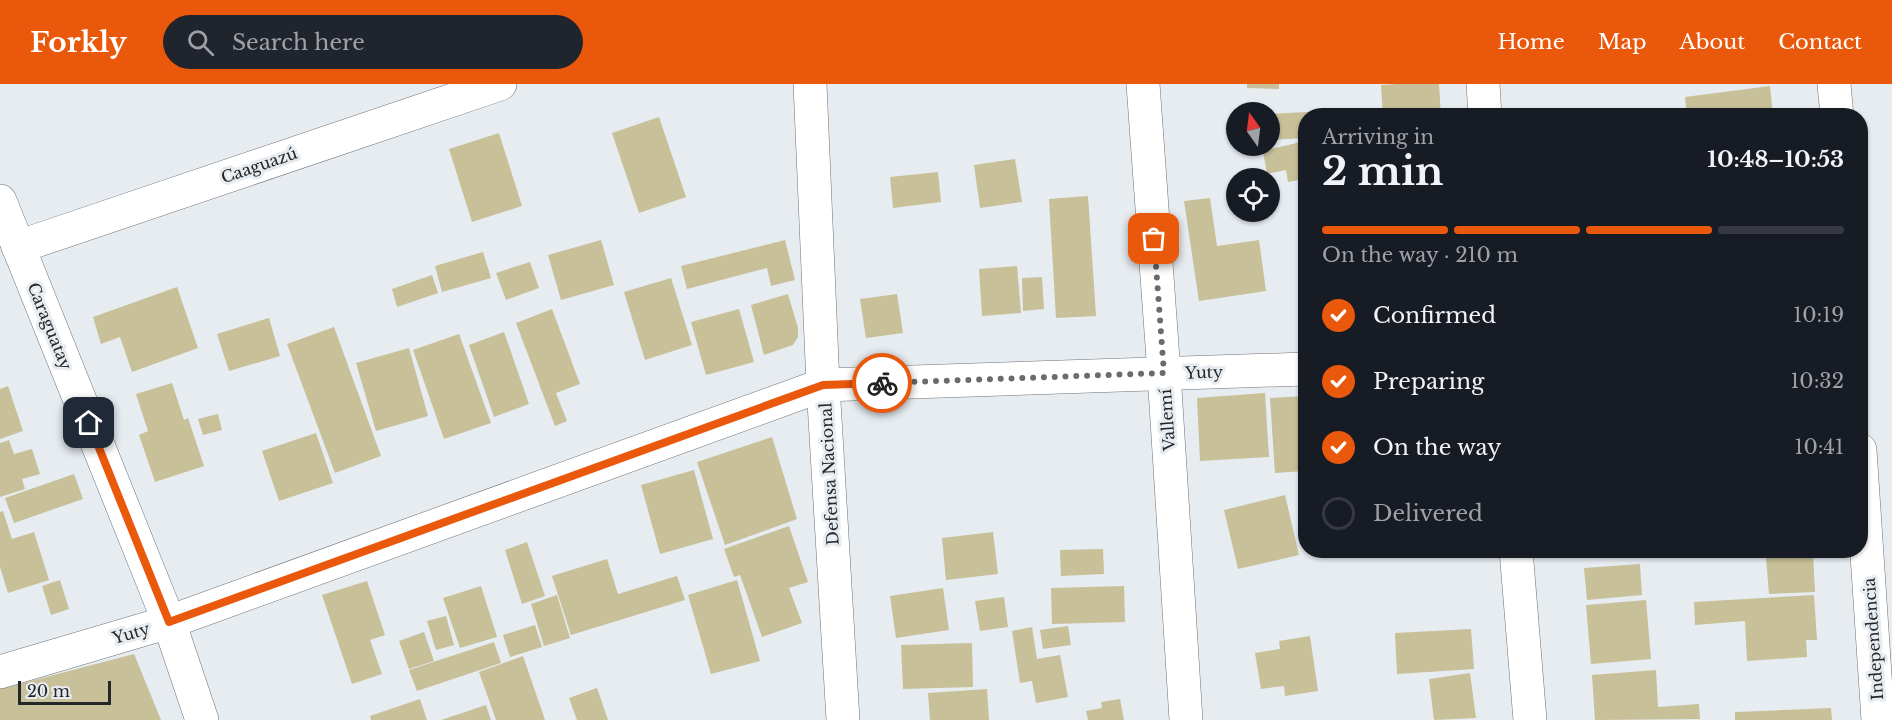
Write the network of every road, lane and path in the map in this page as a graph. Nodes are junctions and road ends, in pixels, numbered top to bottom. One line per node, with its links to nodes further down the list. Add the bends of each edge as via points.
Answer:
1 (500, 84): 9 (street, Caaguazú)
2 (810, 84): 12 (street, Defensa Nacional)
3 (1143, 84): 11 (street, Vallemí)
4 (1483, 84): 6 (street)
5 (1834, 84): 7 (street)
6 (1484, 108)
7 (1836, 108)
8 (0, 201): 9 (street, Caraguatay)
9 (18, 247): 15 (street, Caraguatay)
10 (1298, 369): 11 (street, Yuty)
11 (1164, 373): 12 (street, Yuty); 19 (street, Vallemí)
12 (823, 385): 15 (street, Yuty); 18 (street, Defensa Nacional)
13 (1517, 558): 20 (street)
14 (1867, 558): 21 (street, Independencia)
15 (169, 622): 16 (street, Yuty); 17 (street, Caraguatay)
16 (0, 672)
17 (202, 720)
18 (843, 720)
19 (1186, 720)
20 (1530, 720)
21 (1878, 720)

